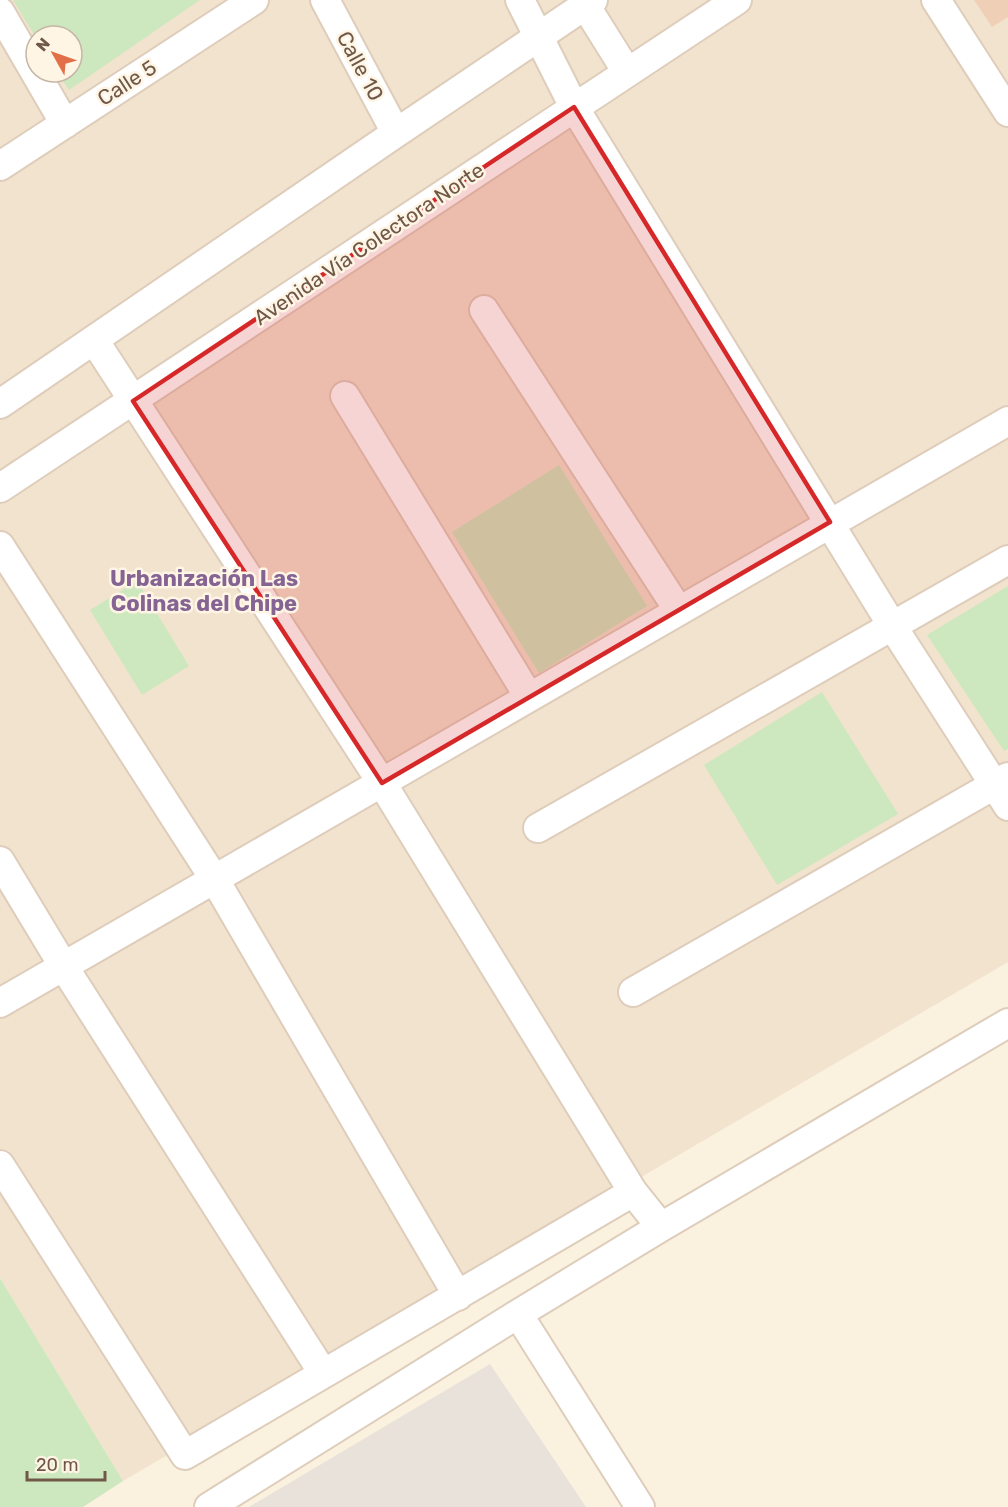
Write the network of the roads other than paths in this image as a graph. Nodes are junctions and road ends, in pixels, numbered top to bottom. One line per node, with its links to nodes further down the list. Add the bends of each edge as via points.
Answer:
1 (254, 0): 12 (street, Calle 5)
2 (325, 0): 13 (street, Calle 10)
3 (520, 0): 8 (street)
4 (737, 0): 9 (street, Avenida Vía Colectora Norte)
5 (936, 0): 11 (street)
6 (587, 2): 8 (street); 9 (street)
7 (0, 12): 12 (street)
8 (540, 37): 10 (street); 13 (street)
9 (627, 72): 10 (street, Avenida Vía Colectora Norte)
10 (574, 107): 18 (street, Avenida Vía Colectora Norte); 22 (street)
11 (1008, 112)
12 (65, 124): 14 (street, Calle 5)
13 (396, 133): 16 (street)
14 (0, 166)
15 (484, 310): 25 (street)
16 (94, 340): 18 (street); 19 (street)
17 (345, 396): 27 (street)
18 (133, 401): 21 (street, Avenida Vía Colectora Norte); 28 (street)
19 (0, 404)
20 (1008, 421): 22 (street)
21 (0, 488)
22 (830, 522): 25 (street); 26 (street)
23 (0, 546): 32 (street)
24 (1008, 560): 26 (street)
25 (680, 611): 27 (street)
26 (893, 627): 29 (street); 30 (street)
27 (529, 698): 28 (street)
28 (382, 783): 32 (street); 38 (street)
29 (1004, 789): 34 (street)
30 (538, 828)
31 (0, 861): 33 (street)
32 (215, 880): 33 (street); 40 (street)
33 (64, 967): 35 (street); 42 (street)
34 (633, 992)
35 (0, 1003)
36 (1008, 1023): 39 (street)
37 (0, 1165): 42 (street, via 185,1455)
38 (633, 1192): 39 (street); 40 (street)
39 (660, 1227): 41 (street)
40 (458, 1296): 42 (street)
41 (518, 1314): 43 (street); 44 (street)
42 (323, 1373)
43 (209, 1507)
44 (640, 1507)

